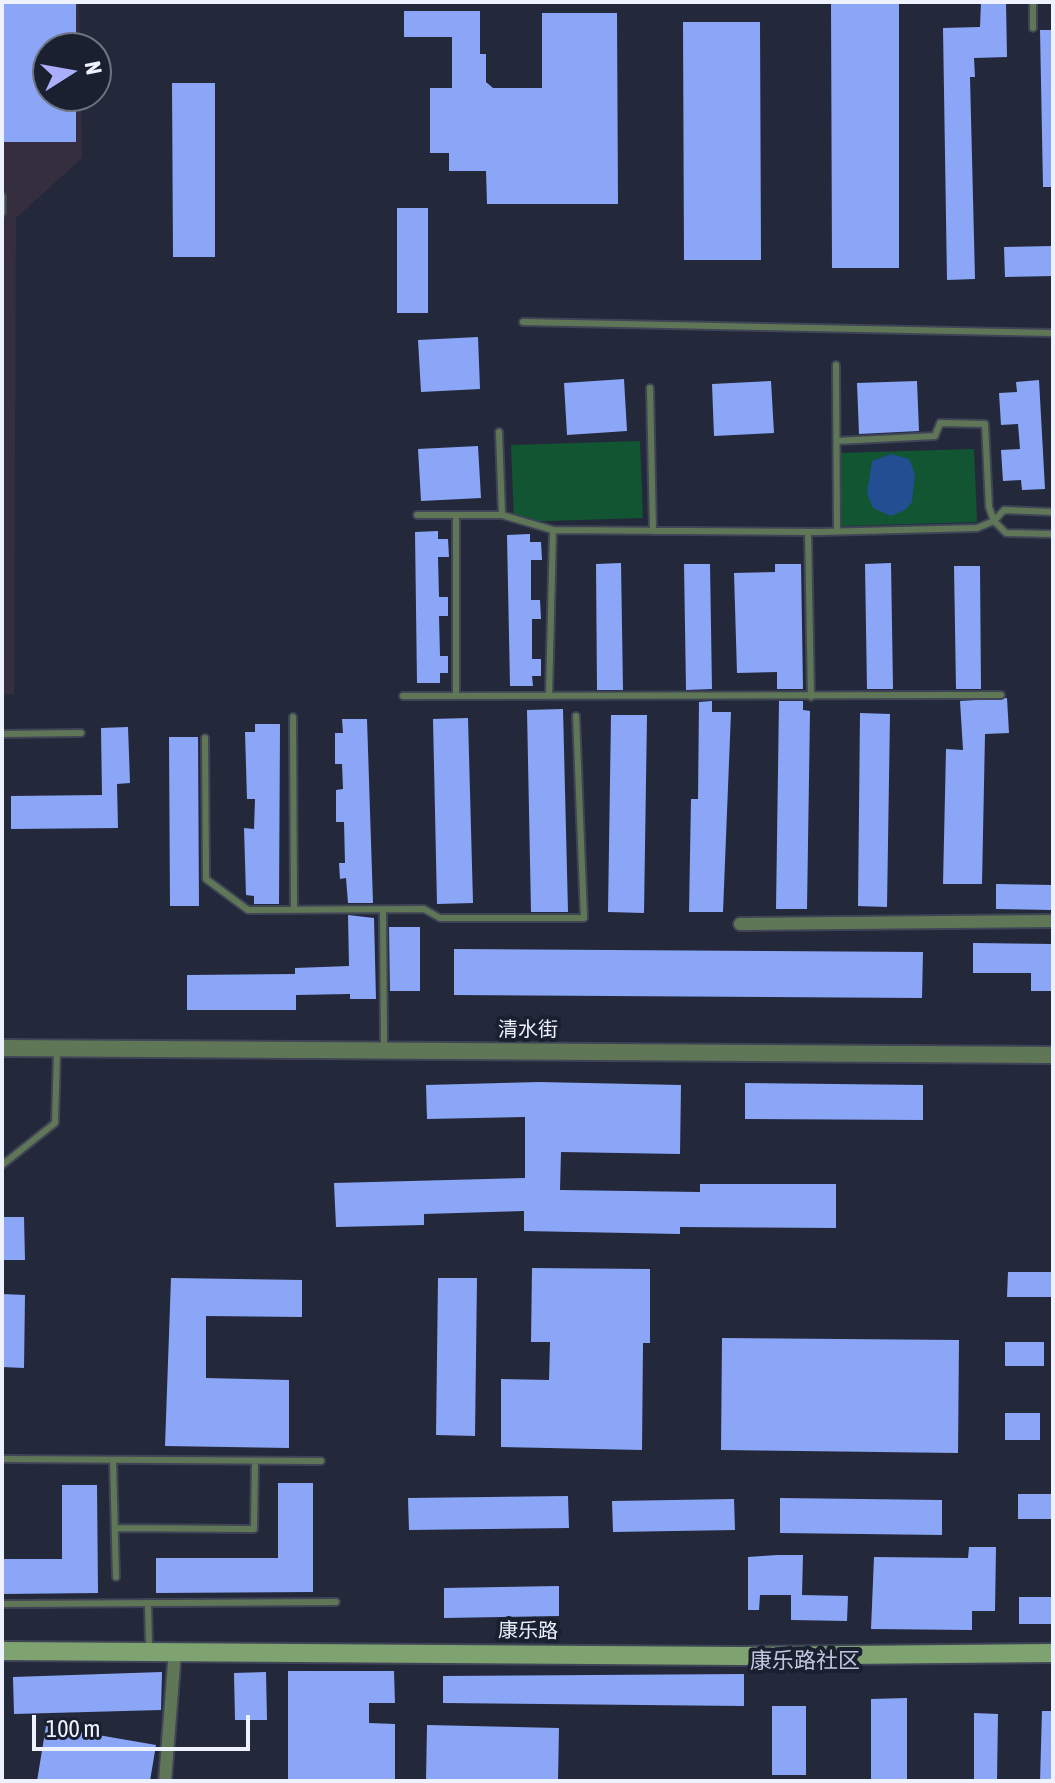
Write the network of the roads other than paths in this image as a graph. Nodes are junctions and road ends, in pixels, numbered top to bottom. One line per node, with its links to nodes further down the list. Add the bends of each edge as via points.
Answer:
1 (1033, 2): 2 (lane)
2 (1033, 28)
3 (2, 196): 4 (lane)
4 (2, 213)
5 (523, 322): 6 (lane)
6 (1053, 333)
7 (836, 365): 10 (lane)
8 (650, 388): 17 (lane)
9 (499, 432): 14 (lane)
10 (837, 441): 15 (lane, via 935,436 940,423 985,424); 18 (lane)
11 (1053, 512): 15 (lane, via 1004,510)
12 (417, 515): 13 (lane)
13 (456, 515): 14 (lane); 23 (lane)
14 (502, 515): 16 (lane)
15 (994, 521): 18 (lane, via 977,528); 20 (lane, via 1006,533)
16 (553, 530): 17 (lane); 24 (lane)
17 (653, 531): 19 (lane)
18 (837, 531): 19 (lane)
19 (808, 532): 25 (lane)
20 (1053, 534)
21 (1001, 695): 25 (lane)
22 (403, 696): 23 (lane)
23 (456, 696): 24 (lane)
24 (549, 696): 25 (lane)
25 (811, 697)
26 (576, 716): 32 (lane, via 584,918 440,918 424,909)
27 (293, 717): 31 (lane)
28 (81, 733): 29 (lane)
29 (2, 734)
30 (205, 738): 31 (lane, via 206,879 248,910)
31 (294, 910): 32 (lane)
32 (383, 910): 37 (lane)
33 (1053, 921): 34 (street)
34 (740, 924)
35 (57, 1047): 36 (street, 清水街); 37 (street, 清水街); 39 (lane, via 55,1123)
36 (2, 1048)
37 (384, 1049): 38 (street, 清水街)
38 (1053, 1055)
39 (2, 1165)
40 (2, 1459): 41 (lane)
41 (113, 1460): 42 (lane); 44 (lane)
42 (255, 1461): 43 (lane); 44 (lane, via 254,1529)
43 (321, 1461)
44 (115, 1528): 45 (lane)
45 (116, 1577)
46 (336, 1602): 47 (lane)
47 (148, 1603): 48 (lane); 50 (lane)
48 (2, 1604)
49 (2, 1651): 50 (main road, 康乐路)
50 (149, 1651): 51 (main road, 康乐路)
51 (175, 1651): 52 (main road, 康乐路); 53 (street)
52 (1053, 1653)
53 (165, 1781)

